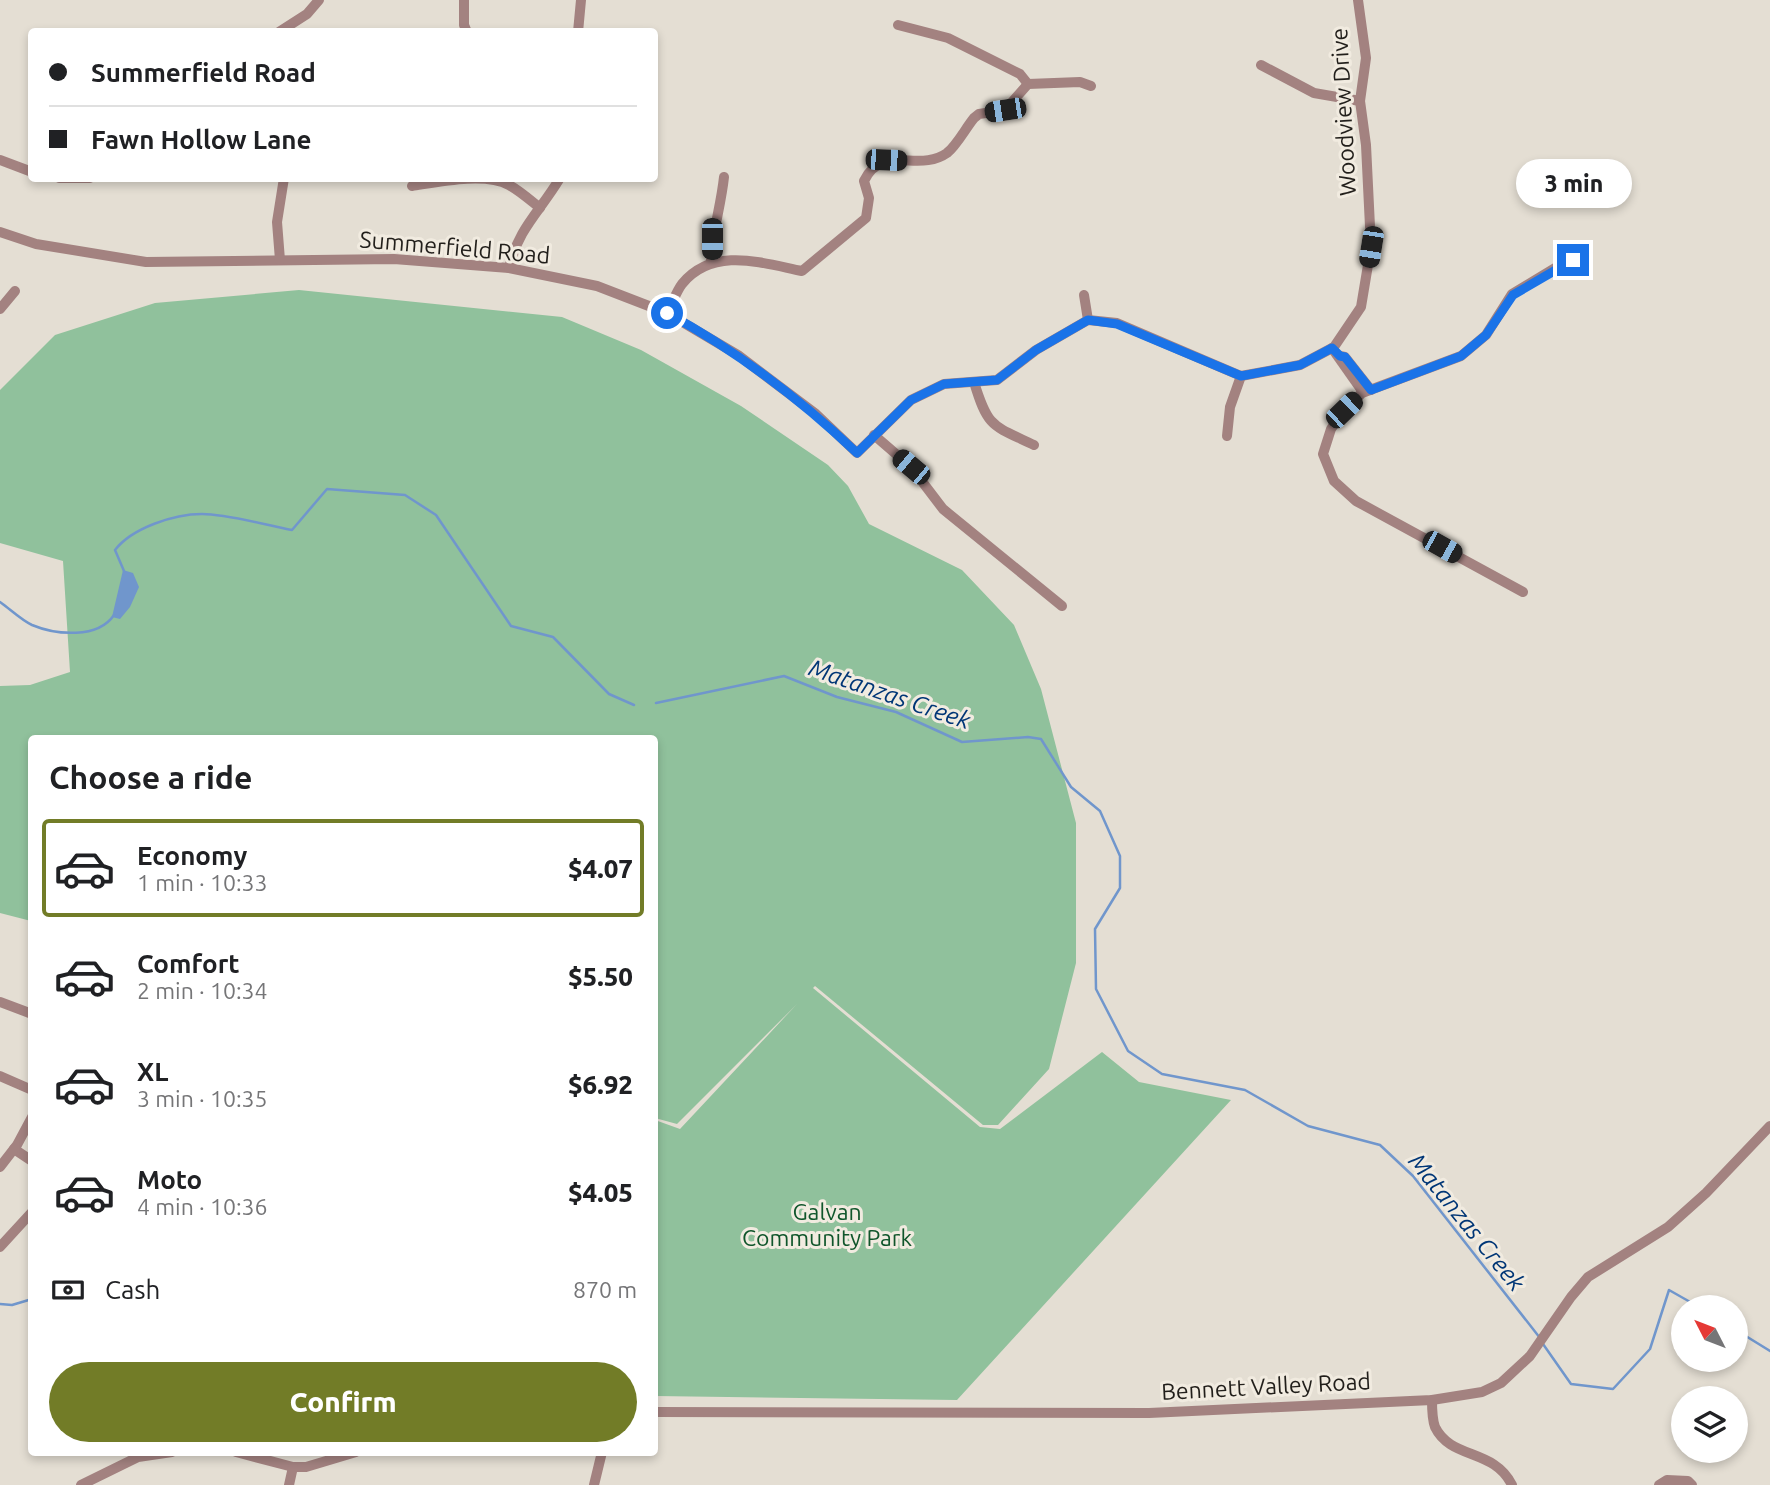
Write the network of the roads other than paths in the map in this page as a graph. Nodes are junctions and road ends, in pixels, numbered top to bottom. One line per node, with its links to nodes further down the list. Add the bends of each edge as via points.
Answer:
1 (319, 0): 6 (street)
2 (464, 0): 7 (street)
3 (581, 0): 8 (street)
4 (1358, 0): 12 (street, Woodview Drive, via 1366,58)
5 (898, 25): 10 (street, via 948,38 1020,74)
6 (285, 28)
7 (466, 28)
8 (578, 28)
9 (1261, 65): 12 (street, via 1314,93)
10 (1028, 83): 11 (street); 25 (street, via 1005,110 974,118 947,152 933,159 886,160 870,169 864,181 869,198 866,218 802,271 749,260)
11 (1091, 86)
12 (1360, 102): 32 (street, Woodview Drive, via 1371,247 1362,307)
13 (0, 160): 14 (street)
14 (28, 170)
15 (724, 177): 25 (street)
16 (283, 182): 24 (street, via 277,222)
17 (435, 182): 20 (street)
18 (500, 182): 21 (street)
19 (557, 182): 21 (street)
20 (412, 186)
21 (540, 208): 26 (street, via 523,229)
22 (0, 232): 24 (street, Summerfield Road, via 43,245 146,262)
23 (1587, 255): 35 (street, via 1560,265 1513,295 1486,335 1461,356)
24 (280, 260): 26 (street, Summerfield Road, via 394,258)
25 (711, 261): 30 (street, via 683,283)
26 (509, 268): 30 (street, Summerfield Road, via 597,286)
27 (15, 291): 29 (street)
28 (1084, 295): 31 (street)
29 (0, 309)
30 (667, 313): 36 (street, Summerfield Road, via 738,355 816,414 857,453)
31 (1088, 320): 33 (street, via 1117,324); 34 (street, via 1036,350 997,380)
32 (1336, 352): 33 (street, Woodview Drive, via 1300,365); 35 (street, via 1340,363)
33 (1241, 376): 37 (street, via 1230,407)
34 (974, 382): 36 (street, via 944,384 911,400); 38 (street, via 990,422)
35 (1367, 391): 39 (street, via 1344,410 1331,429 1323,454 1334,481 1356,501)
36 (874, 435): 40 (street, via 911,467 943,509)
37 (1227, 436)
38 (1034, 445)
39 (1523, 592)
40 (1062, 606)
41 (0, 1002): 42 (street)
42 (28, 1012)
43 (0, 1076): 44 (street)
44 (28, 1088)
45 (28, 1124): 47 (street)
46 (1770, 1126): 53 (street, Bennett Valley Road, via 1668,1227 1588,1277 1530,1356 1501,1383 1482,1392)
47 (15, 1147): 48 (street); 49 (street); 50 (street)
48 (28, 1153)
49 (28, 1158)
50 (0, 1167)
51 (28, 1216): 52 (street)
52 (0, 1247)
53 (1432, 1399): 54 (street, Bennett Valley Road, via 1149,1413); 63 (street, via 1434,1425 1443,1439 1494,1463)
54 (658, 1412)
55 (145, 1456): 60 (street)
56 (251, 1456): 59 (street)
57 (343, 1456): 59 (street)
58 (600, 1456): 62 (street)
59 (293, 1467): 61 (street)
60 (80, 1485)
61 (289, 1485)
62 (594, 1485)
63 (1512, 1485)
64 (1659, 1485): 65 (street, via 1667,1480)
65 (1692, 1485)

